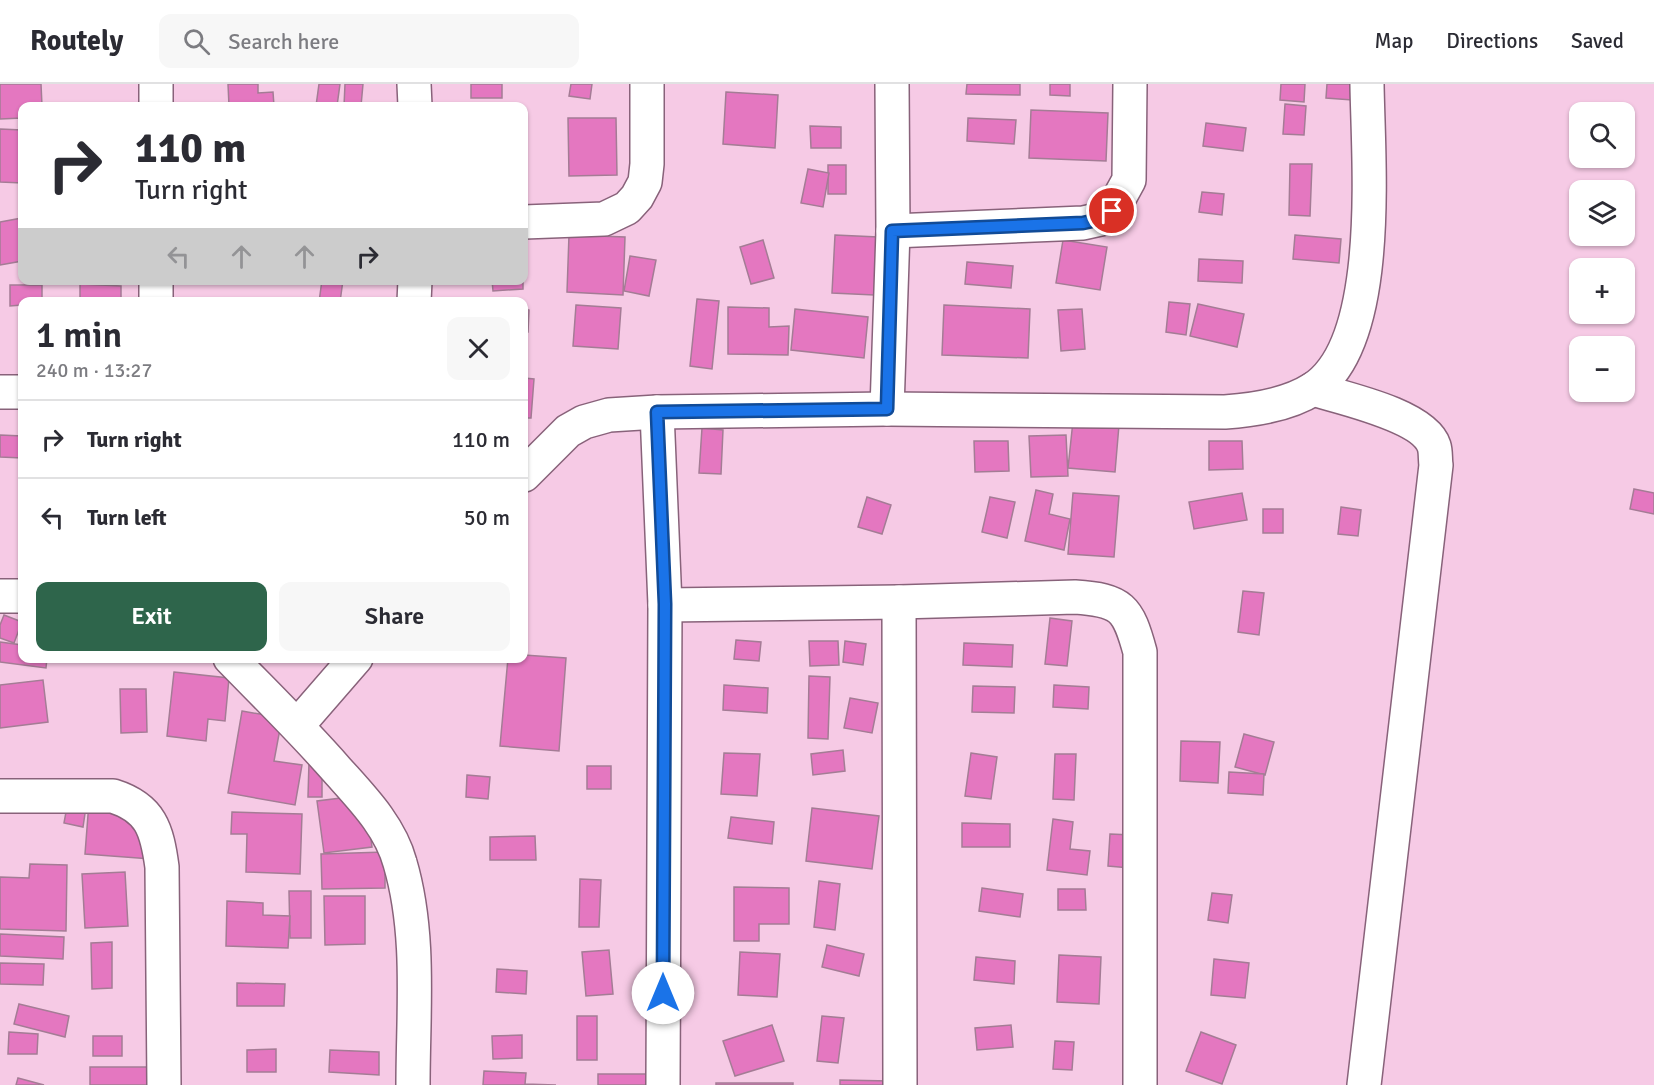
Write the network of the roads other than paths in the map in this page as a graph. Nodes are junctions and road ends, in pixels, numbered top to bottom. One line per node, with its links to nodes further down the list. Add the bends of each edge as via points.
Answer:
1 (156, 84): 7 (street)
2 (414, 84): 8 (street)
3 (647, 84): 9 (street, via 647,164 645,182 637,197 627,208 604,219)
4 (892, 84): 10 (street)
5 (1130, 84): 10 (street, via 1129,180 1112,211 1101,219)
6 (1367, 84): 11 (street, via 1369,239 1359,305 1339,360)
7 (156, 102)
8 (415, 102)
9 (528, 222)
10 (892, 231): 14 (street)
11 (1313, 389): 14 (street, via 1281,402 1225,412); 30 (street, via 1410,421 1426,433 1434,446 1436,465)
12 (0, 392): 13 (street)
13 (18, 392)
14 (887, 409): 15 (street)
15 (657, 412): 16 (street, via 584,422 554,444); 20 (street)
16 (528, 471)
17 (0, 596): 18 (street)
18 (18, 596)
19 (899, 603): 20 (street); 28 (street); 29 (street, via 1097,598 1114,603 1134,628 1140,652)
20 (665, 604): 27 (street)
21 (235, 663): 23 (street)
22 (352, 663): 23 (street)
23 (297, 726): 26 (street, via 371,809 400,861 413,927)
24 (0, 796): 25 (street, via 113,796 139,808 156,832 162,867)
25 (164, 1085)
26 (413, 1085)
27 (663, 1085)
28 (900, 1085)
29 (1140, 1085)
30 (1364, 1085)

